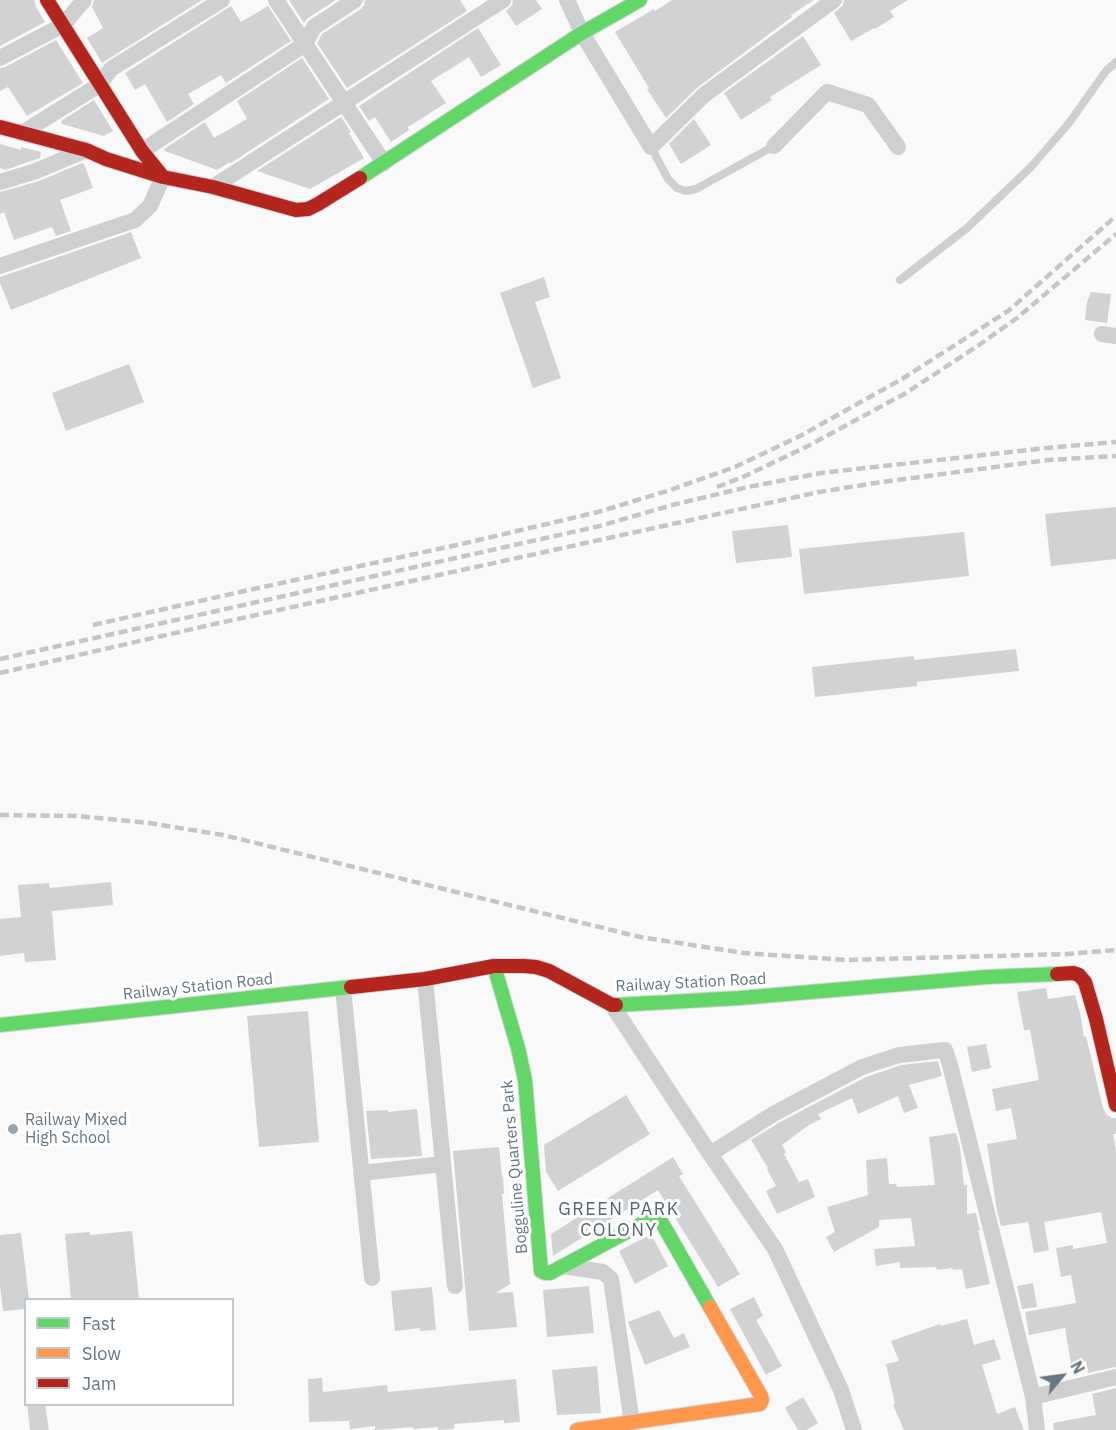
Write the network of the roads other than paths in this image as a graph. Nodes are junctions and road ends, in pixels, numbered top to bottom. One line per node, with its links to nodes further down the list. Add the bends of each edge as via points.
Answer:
1 (47, 0): 10 (street)
2 (84, 0): 10 (street)
3 (222, 0): 15 (street, via 111,69)
4 (276, 0): 12 (street)
5 (355, 0): 12 (street, via 314,27)
6 (503, 0): 16 (street)
7 (567, 0): 11 (street)
8 (640, 0): 11 (street)
9 (834, 0): 20 (street, via 704,95)
10 (63, 25): 13 (street); 15 (street)
11 (582, 33): 20 (street); 24 (street)
12 (305, 44): 16 (street); 23 (street)
13 (0, 58)
14 (1116, 62): 29 (lane, via 1031,167 967,228)
15 (99, 85): 18 (street); 23 (street)
16 (344, 102): 24 (street); 27 (street)
17 (0, 127): 18 (street)
18 (22, 133): 22 (street)
19 (774, 146): 20 (lane, via 686,191 668,179); 21 (street, via 827,92 868,105)
20 (651, 147)
21 (898, 147)
22 (86, 150): 25 (street); 26 (street)
23 (142, 151): 25 (street)
24 (384, 163): 27 (street, via 308,209 296,210)
25 (163, 177): 27 (street); 28 (street, via 150,206 135,220)
26 (0, 182)
27 (213, 187)
28 (0, 266)
29 (900, 280)
30 (494, 966): 31 (street, Railway Station Road); 33 (street, Railway Station Road, via 549,971); 39 (street, Bogguline Quarters Park, via 525,1080 541,1271 550,1273)
31 (425, 979): 32 (street, Railway Station Road); 37 (street)
32 (344, 988): 34 (street, Railway Station Road); 38 (street)
33 (612, 1005): 35 (street, Railway Station Road, via 1073,973 1085,982); 36 (street)
34 (0, 1025)
35 (1116, 1105)
36 (710, 1154): 43 (street, via 775,1113 862,1067 899,1055 945,1050); 46 (street, via 775,1249 840,1390)
37 (443, 1164): 38 (street); 41 (street)
38 (361, 1173): 40 (street)
39 (563, 1266): 44 (street, via 603,1272 610,1279); 44 (street, via 651,1219 662,1224 762,1400 756,1405)
40 (372, 1278)
41 (454, 1286)
42 (1116, 1377): 43 (street)
43 (1033, 1397): 47 (street)
44 (632, 1423): 45 (street)
45 (578, 1430)
46 (854, 1430)
47 (1036, 1430)

